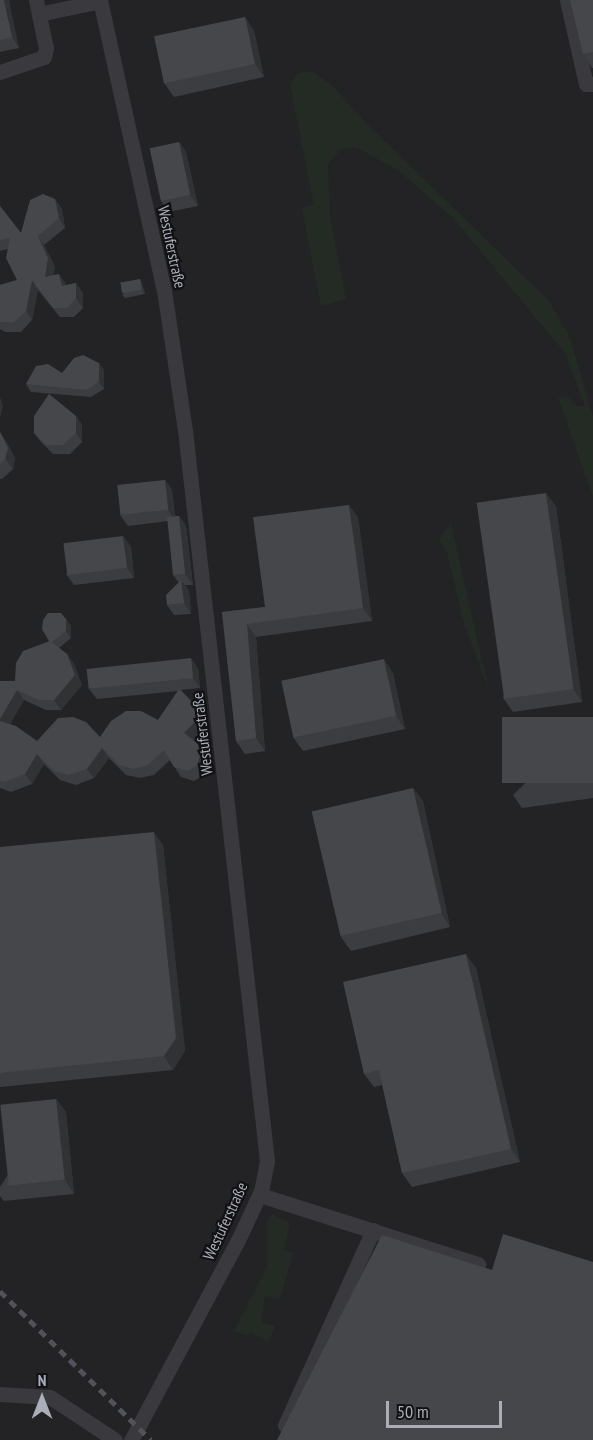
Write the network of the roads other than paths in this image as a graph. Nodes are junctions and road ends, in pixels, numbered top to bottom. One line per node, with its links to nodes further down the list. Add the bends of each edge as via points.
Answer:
1 (567, 0): 5 (lane, via 586,84)
2 (100, 1): 3 (lane); 6 (lane, Westuferstraße, via 164,290 185,430 267,1161)
3 (38, 7): 4 (lane, via 46,48 44,57)
4 (0, 72)
5 (593, 84)
6 (260, 1195): 7 (lane); 12 (lane, Westuferstraße)
7 (373, 1230): 8 (lane); 10 (lane)
8 (478, 1264)
9 (0, 1394): 11 (lane, via 50,1397)
10 (285, 1425)
11 (104, 1437)
12 (131, 1440)

